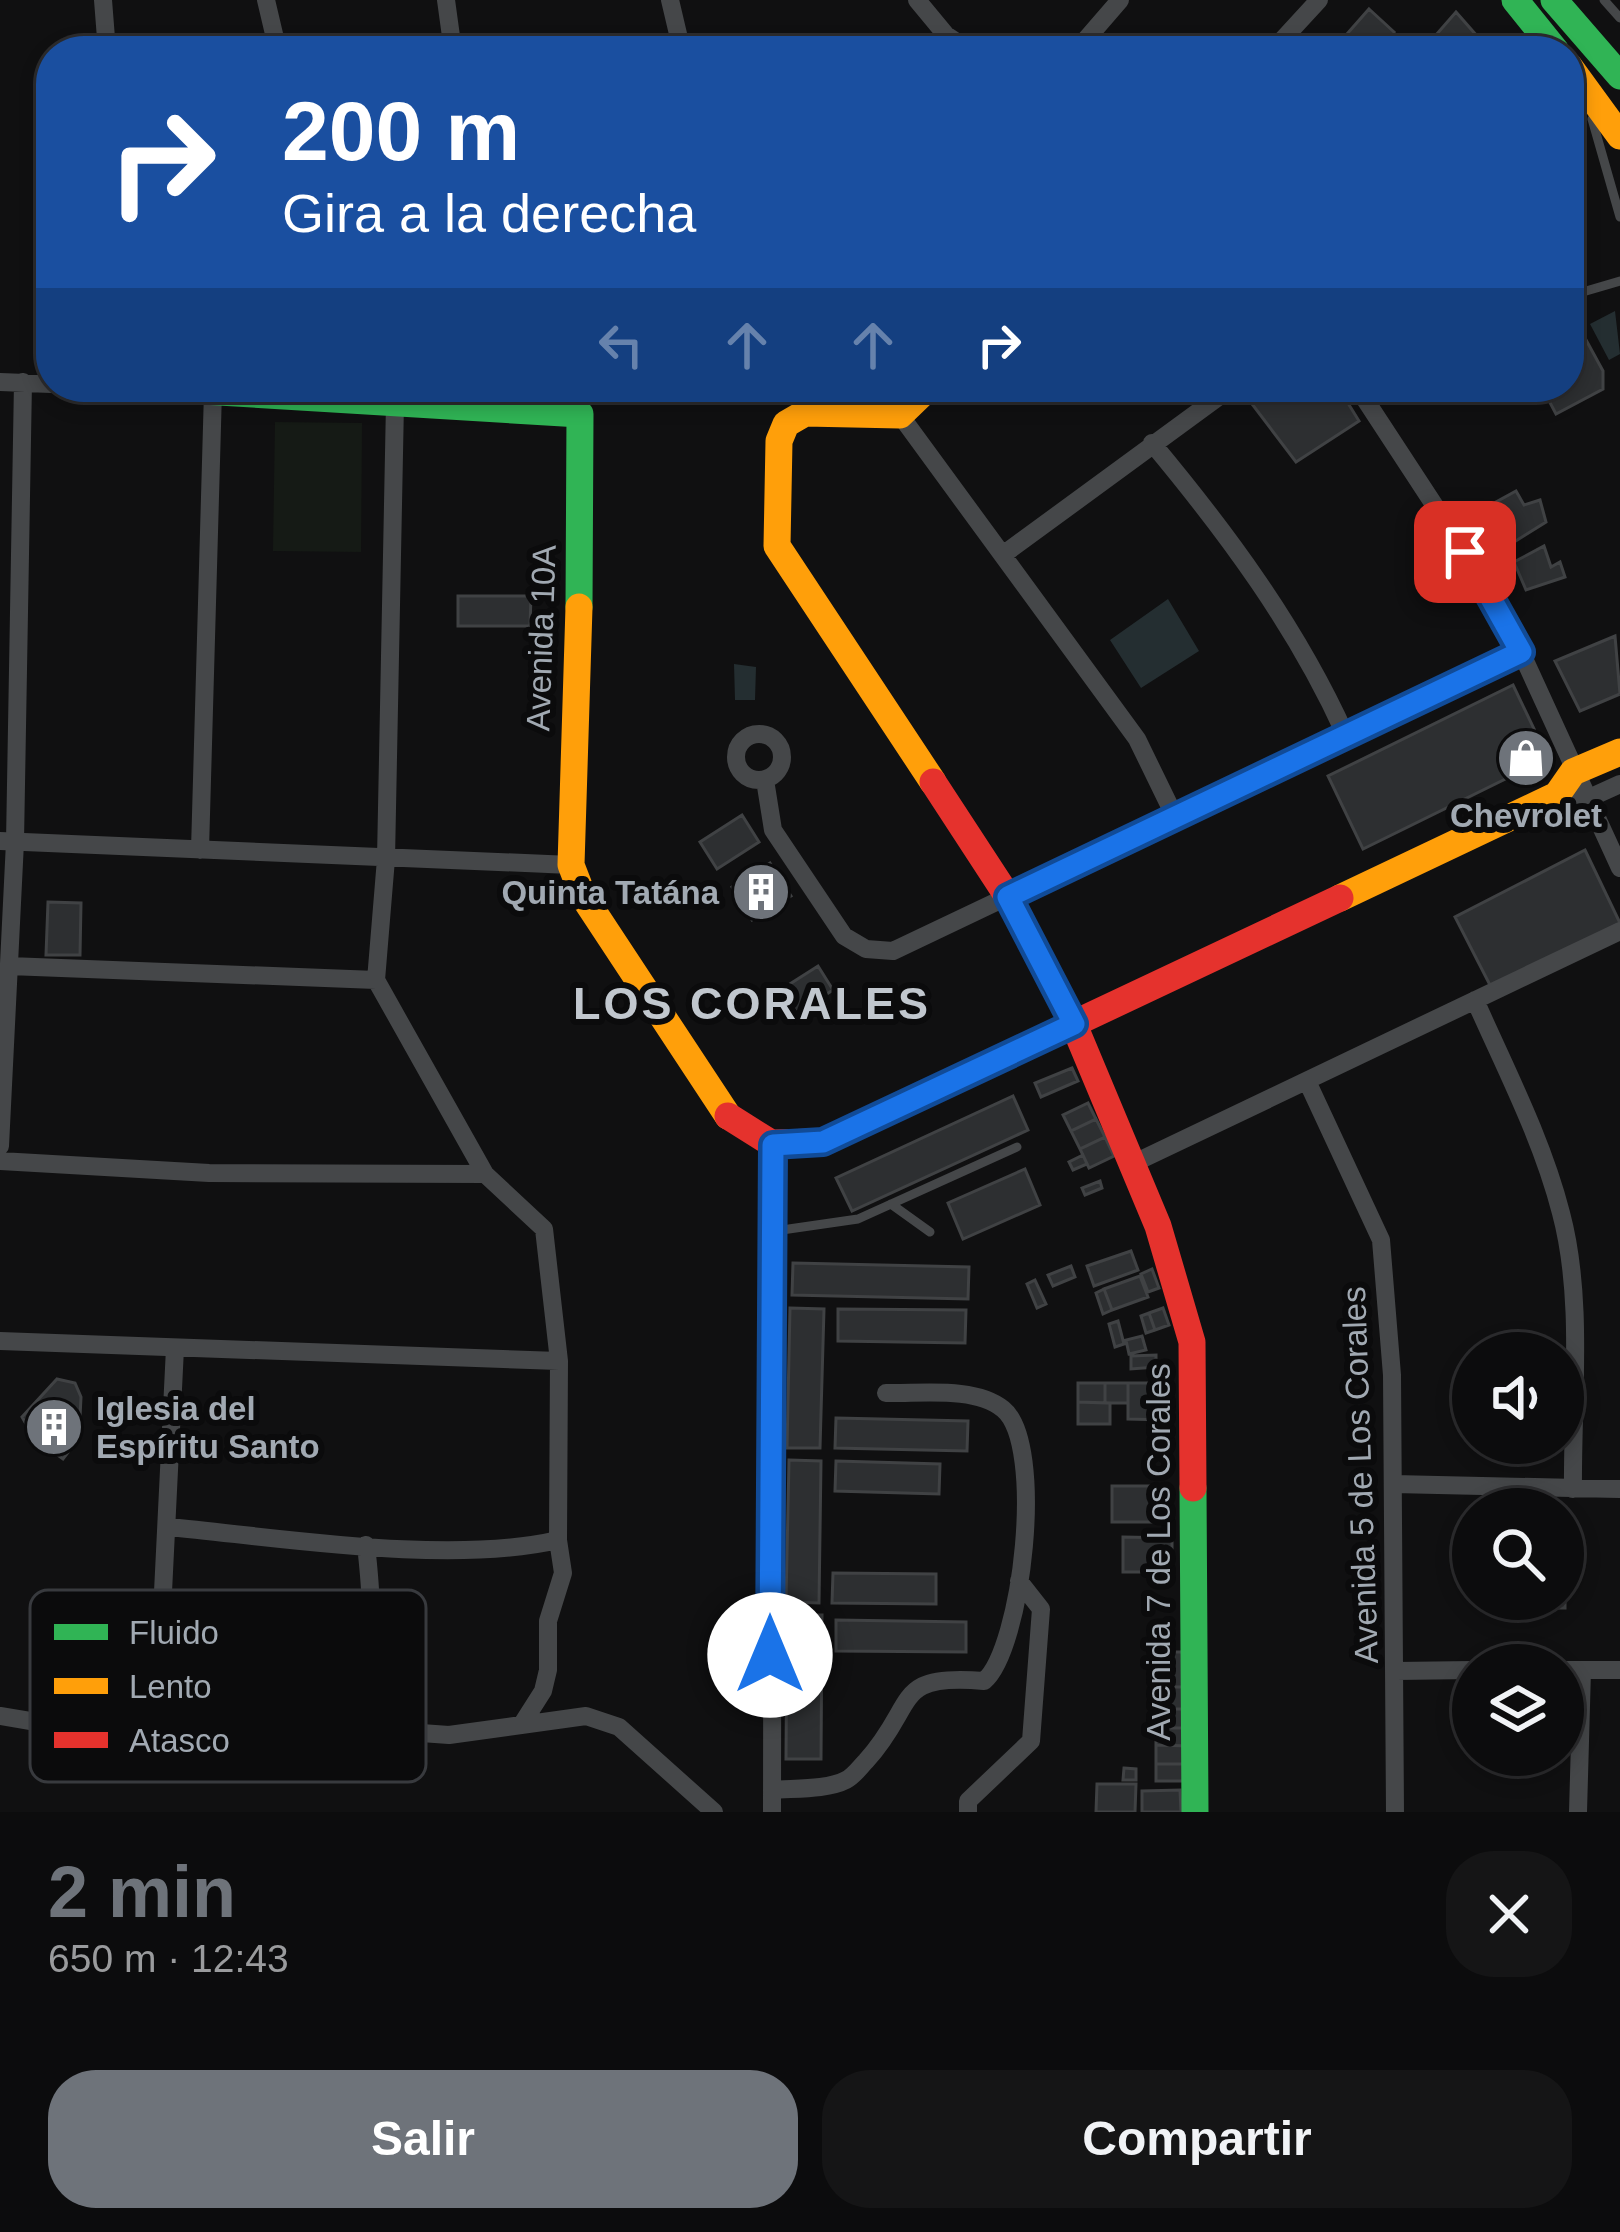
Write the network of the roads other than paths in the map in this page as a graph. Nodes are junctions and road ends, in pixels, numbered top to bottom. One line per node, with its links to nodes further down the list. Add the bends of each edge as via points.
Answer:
1 (103, 0): 12 (street)
2 (266, 0): 13 (street)
3 (446, 0): 14 (street)
4 (670, 0): 15 (street)
5 (917, 0): 16 (street)
6 (1120, 0): 17 (street)
7 (1318, 0): 18 (street)
8 (1514, 0): 19 (street)
9 (1554, 0): 20 (street)
10 (1604, 0): 11 (lane)
11 (1620, 18)
12 (106, 36)
13 (274, 36)
14 (451, 36)
15 (678, 36)
16 (949, 36)
17 (1089, 36)
18 (1286, 36)
19 (1544, 36)
20 (1620, 76)
21 (1584, 86): 23 (street)
22 (1584, 102): 24 (lane)
23 (1620, 136)
24 (1620, 217)
25 (1620, 281): 26 (lane)
26 (1584, 292)
27 (0, 382): 28 (street)
28 (23, 382): 29 (street); 47 (street)
29 (36, 382)
30 (213, 402): 48 (street)
31 (380, 402): 35 (street)
32 (913, 402): 36 (street)
33 (1211, 402): 37 (street)
34 (1367, 402): 39 (street)
35 (395, 403): 49 (street); 50 (street, Avenida 10A, via 580,414)
36 (899, 415): 38 (street); 52 (street, Avenida 7 de Los Corales, via 805,413 786,424 777,546)
37 (1152, 443): 38 (street); 40 (street, via 1298,638)
38 (1004, 554): 46 (street, via 1137,739)
39 (1521, 652): 40 (street); 43 (street)
40 (1345, 734): 46 (street)
41 (1620, 752): 43 (street)
42 (765, 780): 52 (street, via 773,830 844,936 866,949 914,944)
43 (1565, 783): 45 (street); 57 (street)
44 (1620, 784): 45 (street)
45 (1586, 799): 51 (street)
46 (1175, 817): 52 (street)
47 (8, 841): 48 (street); 54 (street)
48 (200, 850): 49 (street)
49 (386, 859): 50 (street); 55 (street)
50 (571, 865): 59 (street, via 583,896 728,1116 748,1138)
51 (1620, 868)
52 (1008, 897): 57 (street, Avenida 7 de Los Corales)
53 (1620, 931): 56 (street)
54 (9, 965): 55 (street); 60 (street)
55 (376, 980): 64 (street)
56 (1475, 1000): 58 (street); 74 (street, via 1563,1217)
57 (1074, 1024): 59 (street, via 823,1142); 63 (street, Avenida 7 de Los Corales)
58 (1307, 1081): 63 (street); 72 (street, Avenida 5 de Los Corales, via 1381,1240)
59 (773, 1145): 66 (street)
60 (0, 1146)
61 (1017, 1147): 65 (lane)
62 (0, 1161): 64 (street, via 209,1173)
63 (1132, 1165): 96 (street, Avenida 7 de Los Corales, via 1192,1342)
64 (485, 1174): 70 (street, via 544,1229)
65 (891, 1204): 66 (lane, via 820,1228); 67 (lane)
66 (772, 1231): 92 (street)
67 (930, 1232)
68 (0, 1341): 69 (street)
69 (175, 1348): 70 (street); 77 (street)
70 (559, 1361): 78 (street)
71 (886, 1393): 80 (street, via 975,1396 1015,1422 1028,1555)
72 (1394, 1484): 73 (street); 86 (street, Avenida 5 de Los Corales)
73 (1537, 1488)
74 (1573, 1488)
75 (1584, 1489): 76 (street)
76 (1620, 1489)
77 (170, 1527): 79 (street); 81 (street)
78 (558, 1540): 79 (street, via 525,1548); 89 (street, via 562,1573 548,1621 548,1670)
79 (366, 1545): 82 (street)
80 (1019, 1581): 92 (street, via 984,1681 920,1684 888,1736 843,1782); 95 (street, via 1042,1609 1031,1741 968,1801)
81 (166, 1590)
82 (369, 1590)
83 (1452, 1670): 86 (street)
84 (1584, 1670): 85 (street)
85 (1620, 1670)
86 (1396, 1671): 97 (street, Avenida 5 de Los Corales)
87 (0, 1716): 88 (street)
88 (30, 1721)
89 (522, 1724): 90 (street); 93 (street, via 586,1716 619,1727)
90 (426, 1733)
91 (1576, 1776): 98 (street)
92 (772, 1790): 94 (street)
93 (714, 1812)
94 (772, 1812)
95 (968, 1812)
96 (1195, 1812)
97 (1395, 1812)
98 (1578, 1812)

